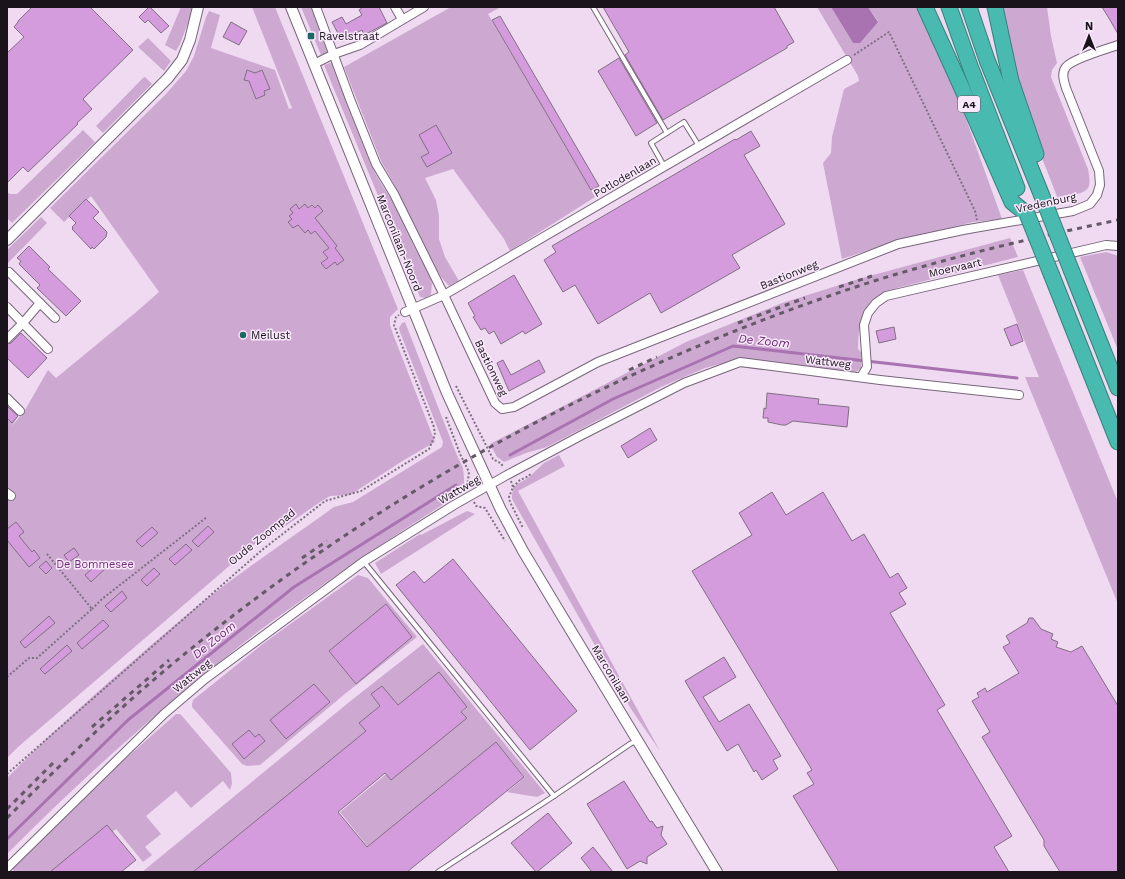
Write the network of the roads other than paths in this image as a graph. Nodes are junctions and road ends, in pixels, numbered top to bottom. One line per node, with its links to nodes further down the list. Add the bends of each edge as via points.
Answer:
1 (198, 7): 21 (street, via 182,60 168,78)
2 (291, 7): 15 (street, Marconilaan-Noord)
3 (316, 7): 13 (street, Bastionweg)
4 (395, 7): 11 (street)
5 (424, 7): 11 (street)
6 (593, 7): 16 (lane)
7 (924, 7): 20 (highway, A4)
8 (949, 7): 20 (highway, A4)
9 (969, 7): 19 (highway, via 987,60)
10 (995, 7): 19 (highway, via 1011,80)
11 (402, 20): 13 (street, via 360,45)
12 (1118, 45): 23 (street, Vredenburg, via 1075,60 1064,72 1066,88 1099,171 1100,184 1097,195 1090,204 1073,211 898,244)
13 (334, 54): 15 (street); 25 (street, Bastionweg, via 376,164 394,194)
14 (847, 60): 17 (street, Potlodenlaan)
15 (314, 64): 28 (street, Marconilaan-Noord)
16 (667, 132): 17 (lane, via 684,122); 18 (lane, via 651,143)
17 (699, 146): 18 (street, Potlodenlaan)
18 (664, 167): 25 (street, Potlodenlaan)
19 (1046, 199): 34 (highway, bridge)
20 (1020, 206): 38 (highway, A4, bridge, via 1052,276)
21 (7, 240)
22 (1118, 246): 33 (street, Moervaart, via 1106,245 886,296 868,313 864,325 867,367)
23 (854, 261): 25 (street, Bastionweg, via 598,362 514,407 502,409 495,403)
24 (9, 272): 26 (street)
25 (444, 295): 28 (street, Potlodenlaan)
26 (40, 303): 29 (street); 30 (street)
27 (7, 307): 30 (street)
28 (409, 311): 39 (street, Marconilaan-Noord)
29 (55, 318)
30 (23, 323): 31 (street); 32 (street)
31 (7, 339)
32 (48, 349)
33 (861, 377): 35 (street, Wattweg); 39 (street, Wattweg, via 740,362 684,383)
34 (1118, 388)
35 (1019, 395)
36 (7, 398): 37 (street)
37 (20, 412)
38 (1118, 442)
39 (490, 485): 40 (street, Wattweg); 41 (street, Marconilaan, via 524,551)
40 (363, 562): 42 (lane); 43 (street, Wattweg, via 205,679 164,714)
41 (637, 741): 42 (lane); 45 (street, Marconilaan)
42 (554, 796): 44 (lane)
43 (7, 868)
44 (438, 872)
45 (717, 872)

